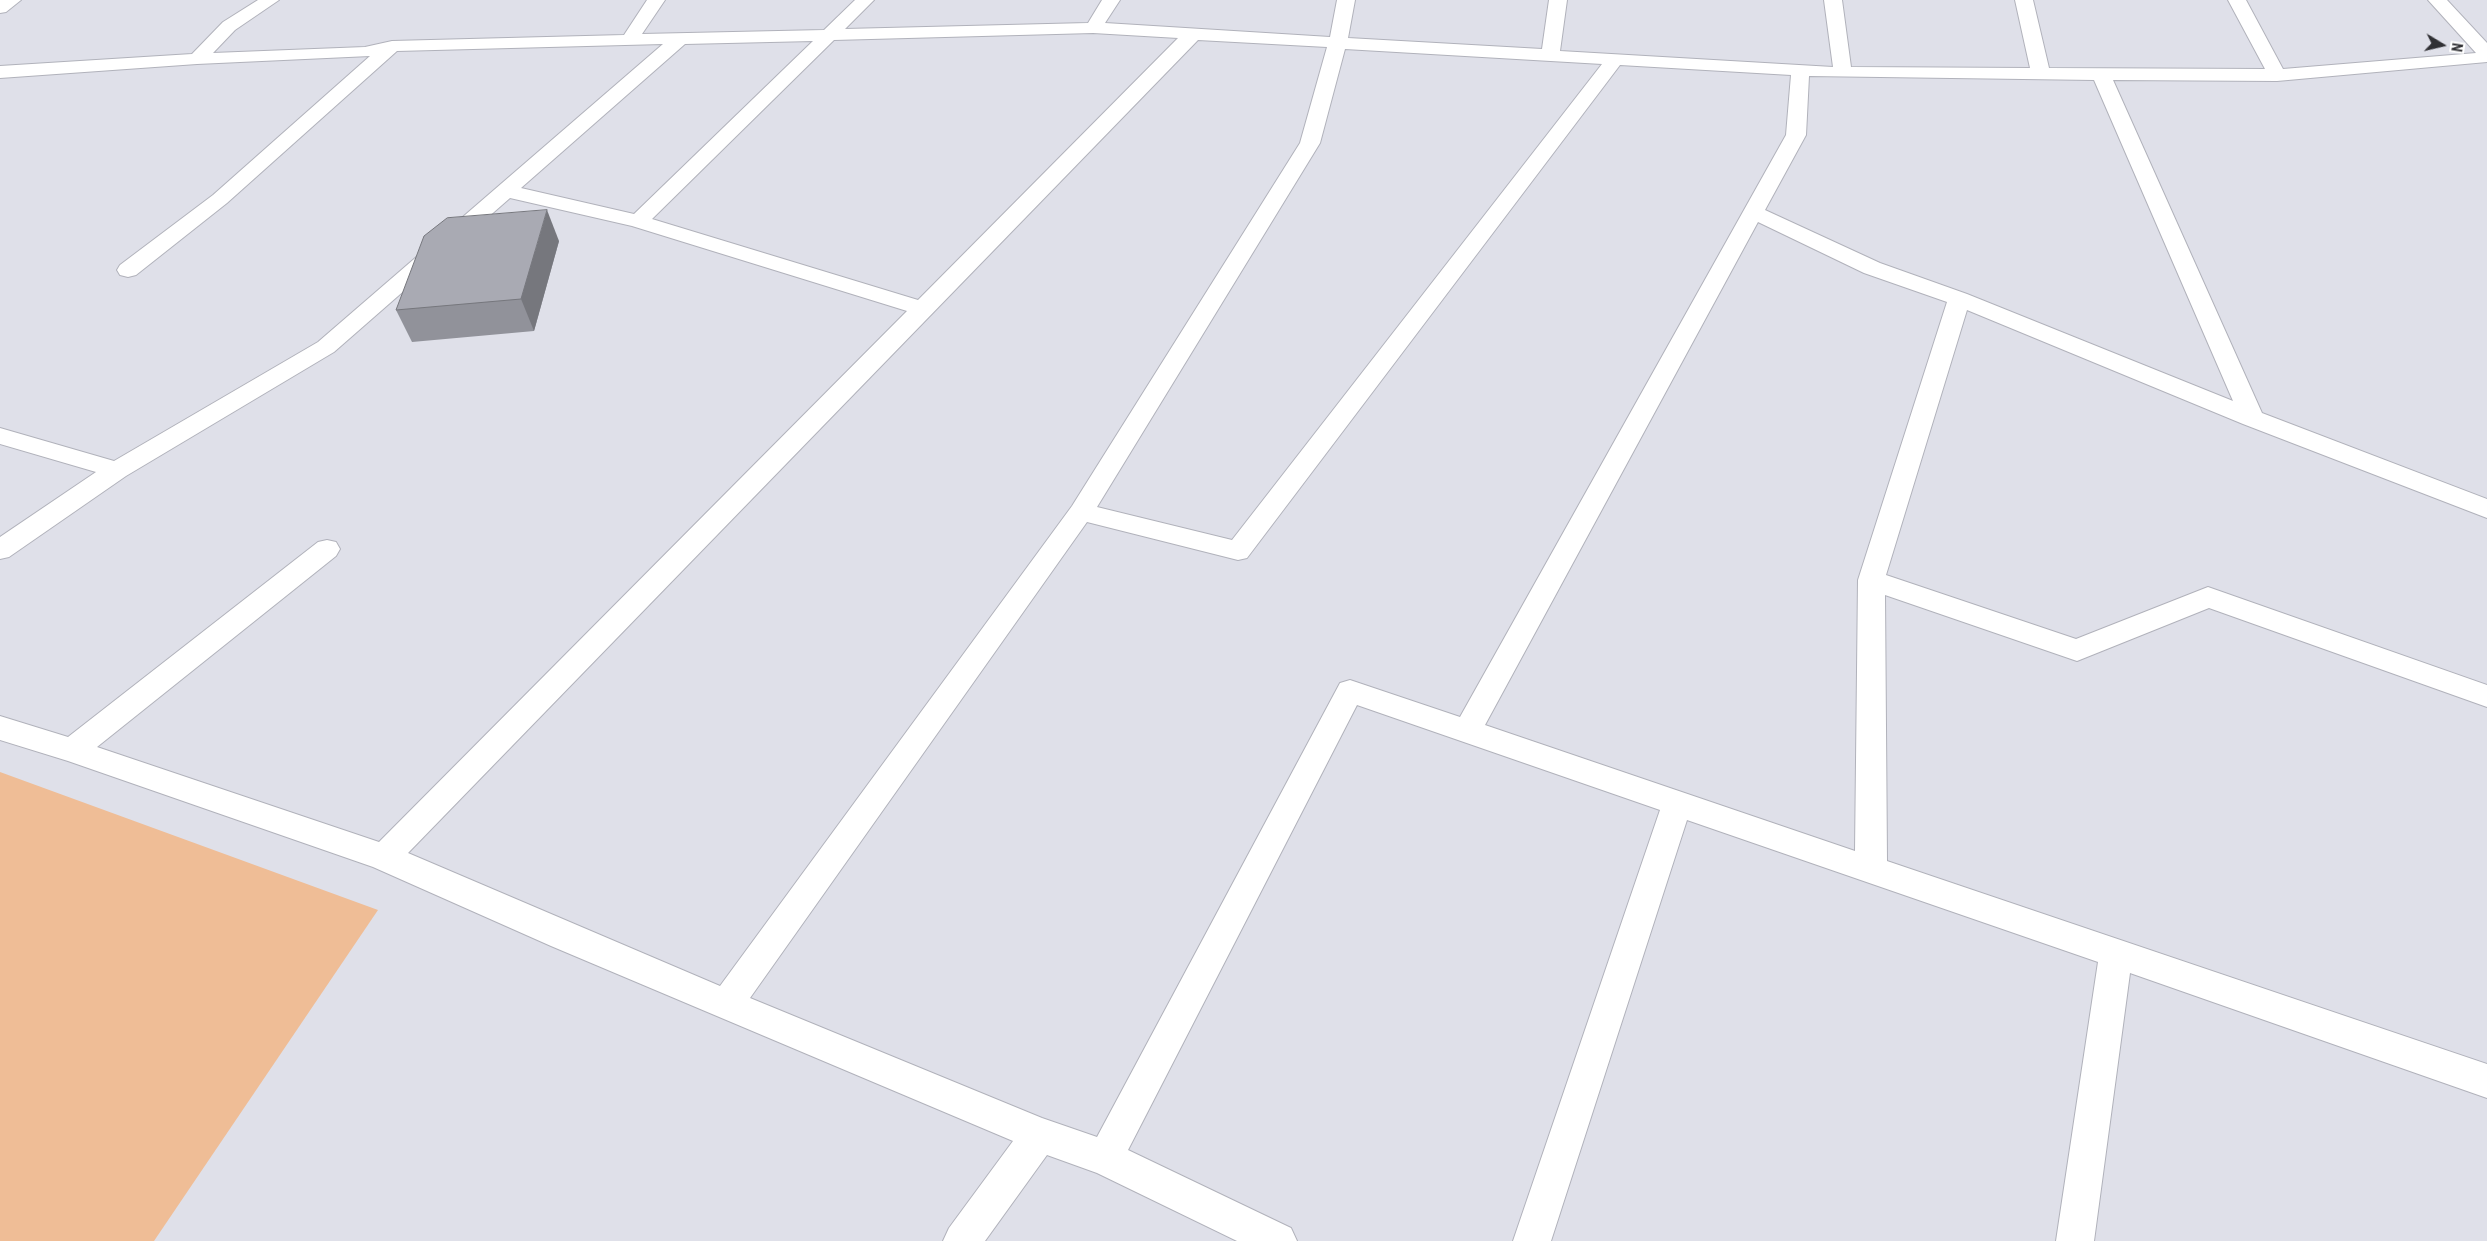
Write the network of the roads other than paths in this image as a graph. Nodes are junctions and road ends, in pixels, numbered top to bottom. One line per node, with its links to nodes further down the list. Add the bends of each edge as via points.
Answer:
1 (12, 0): 12 (street)
2 (270, 0): 22 (street, via 229,26)
3 (656, 0): 17 (street)
4 (864, 0): 15 (street)
5 (1111, 0): 13 (street)
6 (1346, 0): 18 (street)
7 (1558, 0): 20 (street)
8 (1833, 0): 26 (street)
9 (2024, 0): 27 (street)
10 (2237, 0): 29 (street)
11 (2437, 0): 21 (street)
12 (0, 8)
13 (1093, 28): 14 (street); 15 (street)
14 (1194, 34): 18 (street); 35 (street)
15 (829, 35): 16 (street); 32 (street)
16 (680, 38): 17 (street); 30 (street)
17 (629, 40): 19 (street)
18 (1338, 42): 20 (street); 40 (street, via 1310,143)
19 (392, 46): 22 (street, via 365,52); 33 (street, via 220,199)
20 (1550, 56): 23 (street)
21 (2487, 56): 29 (street)
22 (197, 59): 24 (street)
23 (1614, 61): 25 (street); 40 (street, via 1238,551)
24 (0, 72)
25 (1800, 72): 26 (street); 31 (street, via 1796,135)
26 (1843, 73): 27 (street)
27 (2041, 74): 28 (street)
28 (2101, 74): 29 (street); 36 (street)
29 (2278, 75)
30 (507, 191): 32 (street); 38 (street, via 326,347)
31 (1753, 212): 34 (street, via 1872,268); 46 (street)
32 (638, 221): 35 (street)
33 (128, 270)
34 (1959, 299): 36 (street); 43 (street)
35 (922, 308): 49 (street)
36 (2252, 418): 39 (street)
37 (0, 436): 38 (street)
38 (117, 470): 42 (street)
39 (2487, 510)
40 (1081, 512): 52 (street)
41 (327, 549): 47 (street)
42 (0, 550)
43 (1871, 580): 44 (street, via 2077,650 2208,597); 50 (street)
44 (2487, 696)
45 (0, 728): 47 (street)
46 (1466, 732): 48 (street); 55 (street, via 1350,691)
47 (72, 750): 49 (street)
48 (1677, 804): 50 (street); 58 (street)
49 (384, 857): 52 (street, via 563,936)
50 (1871, 870): 51 (street)
51 (2116, 954): 53 (street); 59 (street)
52 (727, 1003): 54 (street)
53 (2487, 1081)
54 (1040, 1135): 55 (street); 56 (street)
55 (1105, 1158): 57 (street)
56 (962, 1241)
57 (1278, 1241)
58 (1532, 1241)
59 (2076, 1241)

